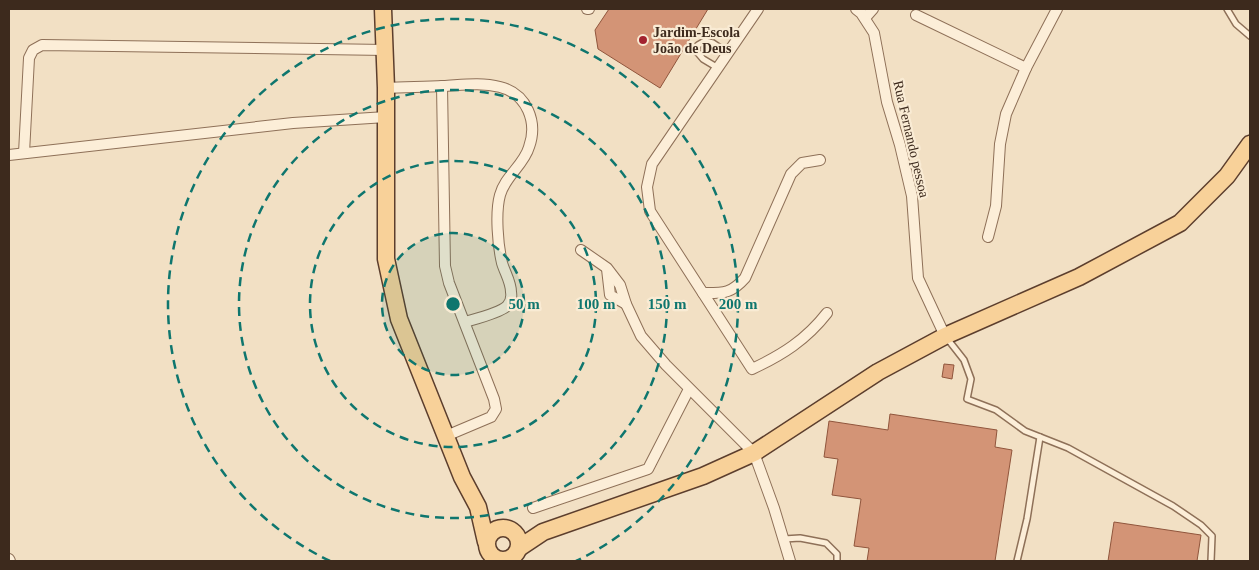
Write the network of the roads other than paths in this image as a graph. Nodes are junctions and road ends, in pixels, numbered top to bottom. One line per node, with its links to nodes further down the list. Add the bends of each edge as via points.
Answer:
1 (383, 9): 10 (main road)
2 (758, 9): 11 (street)
3 (856, 9): 8 (street, Rua Fernando pessoa)
4 (873, 9): 8 (street)
5 (1057, 9): 13 (street)
6 (1227, 9): 9 (lane, via 1236,24)
7 (916, 15): 13 (street)
8 (865, 18): 26 (street, Rua Fernando pessoa, via 874,33 887,102 912,196 918,278)
9 (1250, 36)
10 (386, 50): 15 (main road); 18 (street, via 42,45 32,50 29,58)
11 (728, 54): 12 (street); 12 (lane, via 713,43 705,41 698,45 697,52 703,59)
12 (718, 68): 23 (street, via 652,164 647,187 650,211)
13 (1026, 68): 21 (street, via 1006,114 1000,144 996,206)
14 (442, 86): 15 (street); 25 (street, via 445,266); 25 (street, via 482,84 502,87 526,105 532,121 529,149 508,177 500,195 500,246 512,290 511,301 506,308)
15 (386, 88): 16 (main road)
16 (386, 118): 18 (street, via 293,123); 28 (main road, via 386,259 399,319)
17 (1250, 144): 26 (main road, via 1227,176 1180,223 1079,277)
18 (24, 153): 19 (street)
19 (9, 154)
20 (820, 160): 23 (street, via 802,163 791,174 745,278 736,288)
21 (988, 237)
22 (581, 250): 27 (street, via 607,268 620,286 642,336)
23 (702, 294): 24 (street, via 752,369 777,357 813,331)
24 (827, 314)
25 (465, 322): 28 (street, via 496,409 491,416)
26 (946, 336): 29 (lane, via 964,360 970,379 967,399 996,410 1025,431); 30 (main road, via 878,372)
27 (689, 389): 30 (street); 32 (street, via 648,469)
28 (446, 436): 31 (main road)
29 (1040, 437): 40 (lane); 41 (lane, via 1068,448 1201,525 1212,536)
30 (754, 453): 34 (main road, via 703,476); 35 (street)
31 (478, 507): 33 (main road); 36 (main road)
32 (533, 508)
33 (506, 529): 34 (main road); 36 (main road, via 491,533); 37 (main road, via 518,538)
34 (543, 532): 37 (main road)
35 (784, 538): 38 (street); 39 (lane, via 826,543 837,554)
36 (488, 552): 37 (main road, via 496,559 505,560)
37 (512, 556)
38 (790, 561)
39 (837, 561)
40 (1017, 561)
41 (1211, 561)

